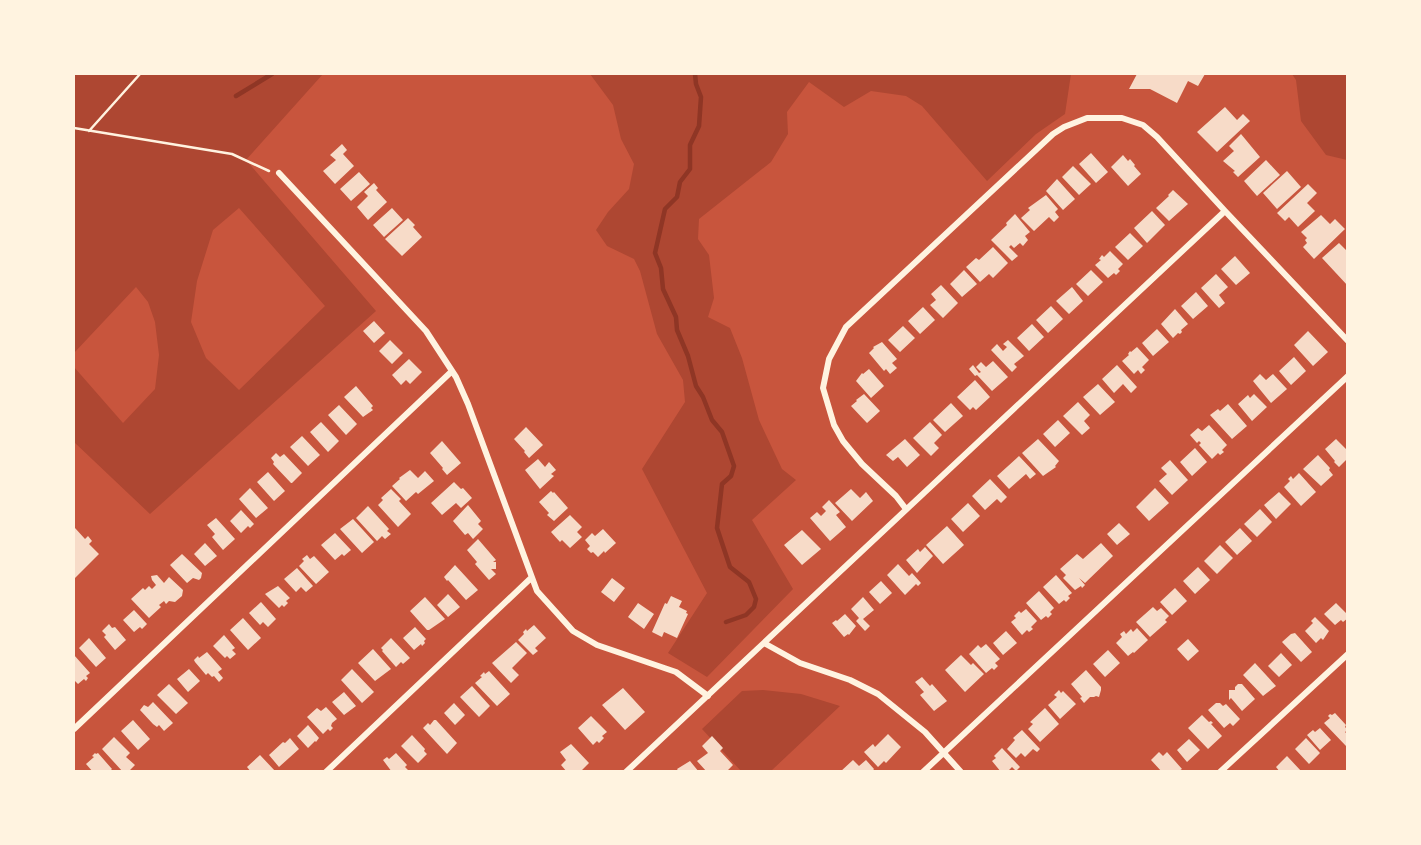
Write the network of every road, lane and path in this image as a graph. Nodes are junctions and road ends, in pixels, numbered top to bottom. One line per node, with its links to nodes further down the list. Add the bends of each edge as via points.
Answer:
1 (140, 74): 3 (path)
2 (74, 128): 3 (path)
3 (89, 131): 4 (path, via 232,154)
4 (279, 173): 7 (street, via 426,331)
5 (1225, 211): 6 (street); 9 (street); 9 (street, via 1157,137 1143,125 1122,118 1087,118 1065,127 984,197 846,327 829,359 823,388 834,425 862,464)
6 (1348, 341)
7 (451, 372): 10 (street, via 468,404); 14 (street)
8 (1348, 376): 15 (street)
9 (906, 509): 11 (street)
10 (531, 578): 13 (street, via 573,631 597,645 676,672); 16 (street)
11 (764, 643): 13 (street); 15 (street, via 800,663 878,694)
12 (1348, 654): 20 (street)
13 (708, 696): 17 (street)
14 (74, 729)
15 (944, 752): 18 (street); 19 (street)
16 (326, 772)
17 (625, 772)
18 (923, 772)
19 (961, 772)
20 (1220, 772)

